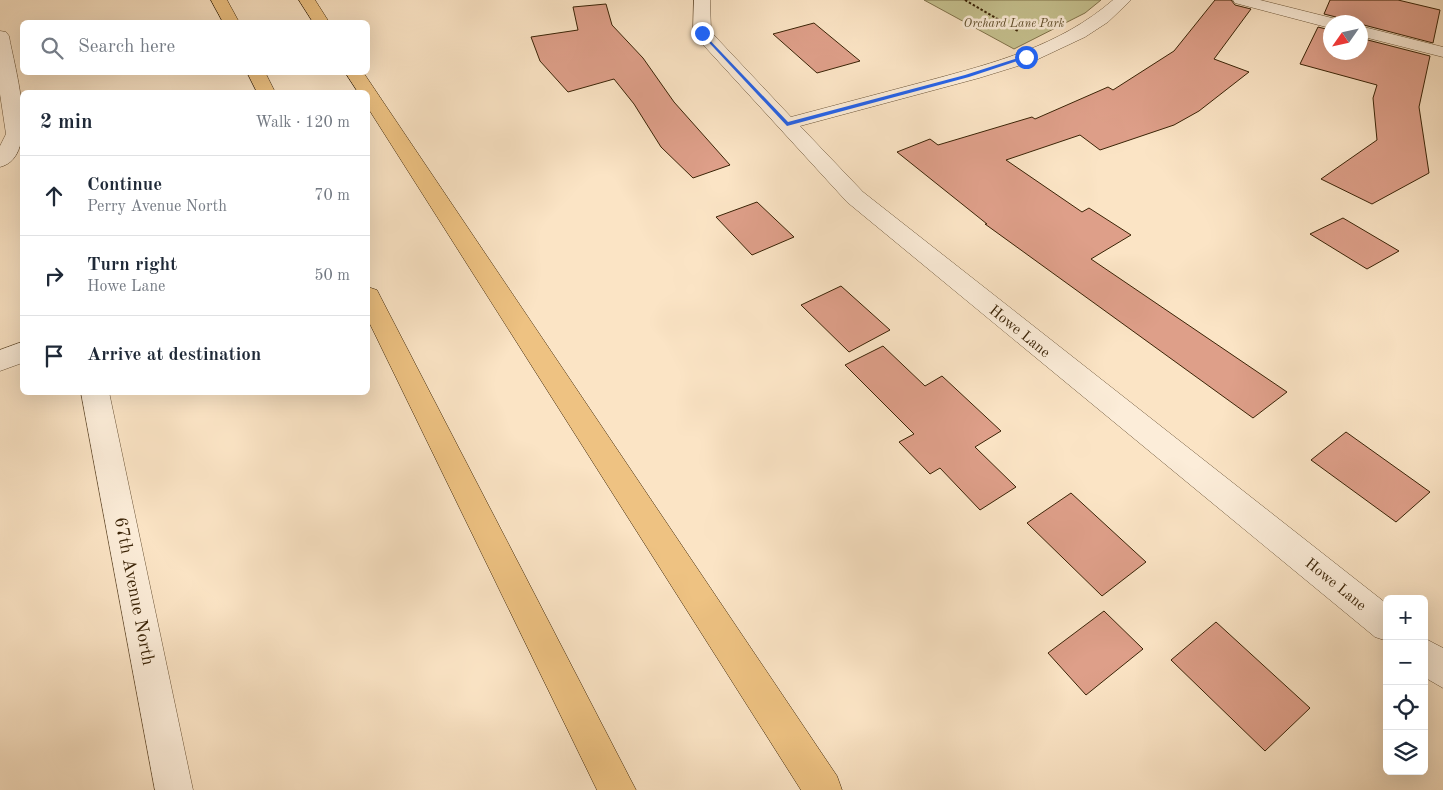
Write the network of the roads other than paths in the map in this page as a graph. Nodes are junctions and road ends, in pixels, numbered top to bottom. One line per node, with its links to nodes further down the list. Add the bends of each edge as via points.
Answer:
1 (219, 0): 6 (highway)
2 (306, 0): 7 (highway)
3 (702, 0): 17 (street, Howe Lane, via 702,33)
4 (1122, 0): 17 (street, via 1112,11 1075,35 1026,57)
5 (1241, 0): 8 (street)
6 (230, 20)
7 (320, 20)
8 (1323, 21)
9 (1368, 32): 11 (street)
10 (0, 36): 18 (street, via 16,134)
11 (1443, 52)
12 (258, 75): 14 (highway)
13 (356, 75): 15 (highway)
14 (265, 90)
15 (365, 90)
16 (370, 98): 28 (highway)
17 (787, 124): 23 (street, Howe Lane, via 862,203)
18 (0, 161)
19 (370, 300): 27 (highway)
20 (20, 353): 21 (street)
21 (0, 361)
22 (96, 395): 26 (street, 67th Avenue North)
23 (1383, 622)
24 (1428, 658): 25 (street)
25 (1443, 670)
26 (174, 790)
27 (617, 790)
28 (822, 790)

